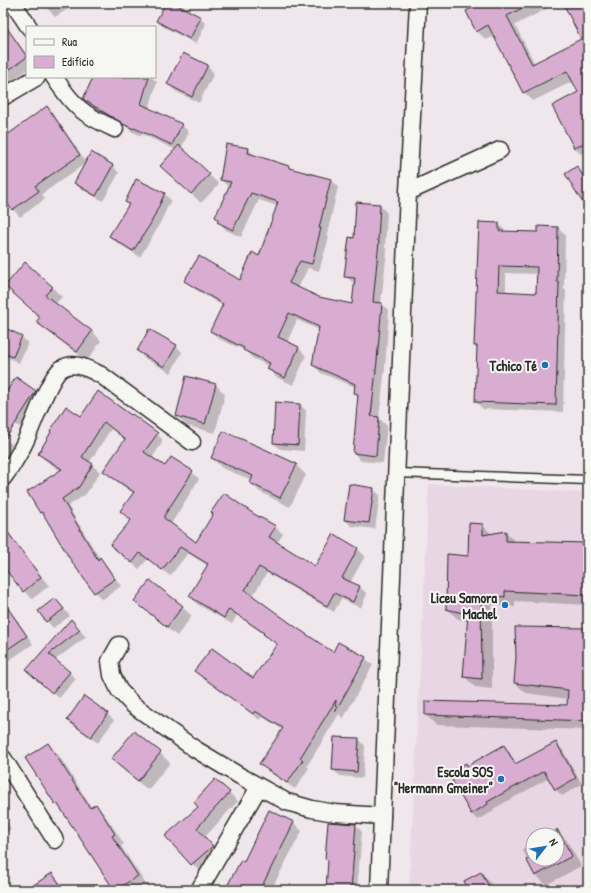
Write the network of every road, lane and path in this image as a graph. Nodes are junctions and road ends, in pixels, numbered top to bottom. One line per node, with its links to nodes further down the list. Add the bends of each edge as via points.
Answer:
1 (14, 3): 3 (street)
2 (418, 3): 9 (street)
3 (28, 26)
4 (35, 78): 6 (street)
5 (55, 78): 7 (street, via 69,100 81,111)
6 (3, 97)
7 (115, 129)
8 (500, 150): 9 (street)
9 (408, 192): 11 (street)
10 (192, 442): 12 (street, via 101,375 86,367 72,365 61,369 51,381 24,444)
11 (397, 473): 13 (lane); 17 (street)
12 (3, 478)
13 (588, 480)
14 (119, 645): 16 (street, via 110,661 112,675 119,690 132,705 195,749)
15 (3, 758): 18 (street)
16 (259, 787): 17 (street, via 288,802 312,809); 19 (street)
17 (382, 816): 20 (street)
18 (55, 840)
19 (199, 890)
20 (379, 890)

